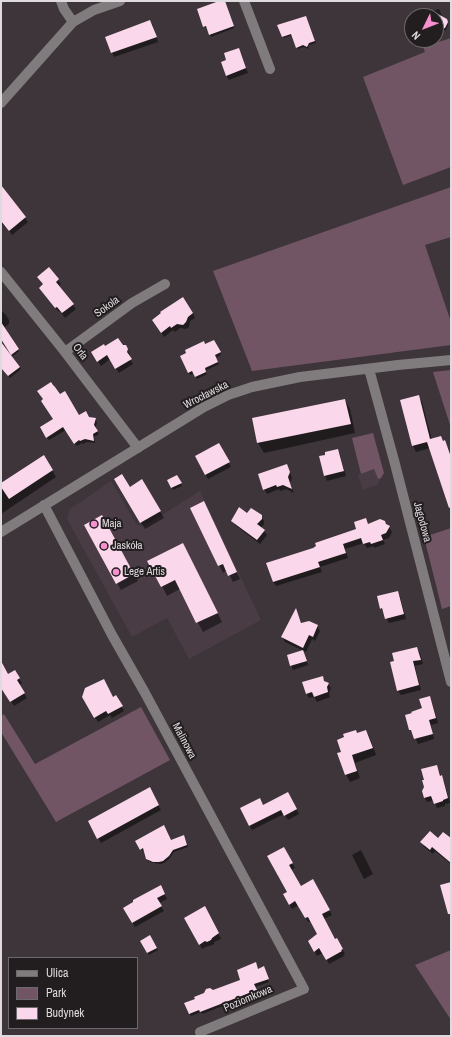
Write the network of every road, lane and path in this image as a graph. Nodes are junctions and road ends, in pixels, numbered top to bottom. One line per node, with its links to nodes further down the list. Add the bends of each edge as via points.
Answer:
1 (61, 1): 4 (street)
2 (120, 1): 4 (street, via 94,10)
3 (244, 1): 5 (street)
4 (73, 22): 6 (street)
5 (270, 69)
6 (1, 103)
7 (1, 272): 9 (street, Orla)
8 (165, 284): 9 (street, Sokola, via 132,303)
9 (65, 352): 12 (street, Orla)
10 (451, 360): 11 (street, Wrocławska)
11 (369, 368): 12 (street, Wrocławska, via 300,377 228,395); 15 (street, Jagodowa)
12 (138, 448): 13 (street, Wrocławska)
13 (44, 505): 14 (street, Wrocławska); 16 (street, Malinowa)
14 (1, 532)
15 (451, 682)
16 (304, 988): 17 (street, Poziomkowa)
17 (200, 1032)

